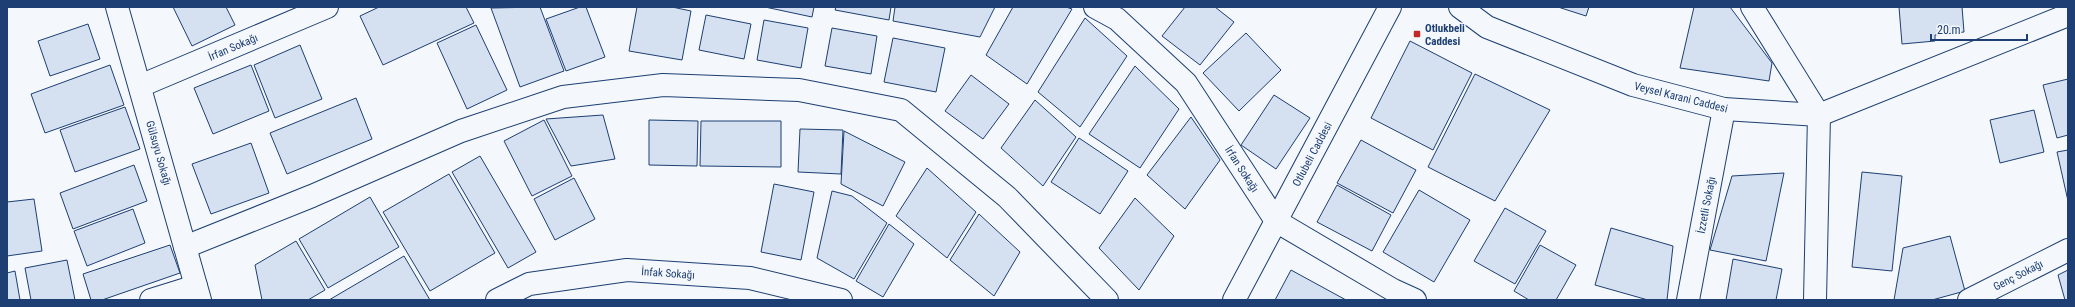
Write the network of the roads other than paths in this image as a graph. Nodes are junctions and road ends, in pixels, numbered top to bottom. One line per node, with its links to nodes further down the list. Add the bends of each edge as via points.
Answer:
1 (117, 7): 8 (street, Gülsuyu Sokağı)
2 (327, 7): 8 (street, İrfan Sokağı)
3 (1095, 7): 11 (street, İrfan Sokağı, via 1117,19 1186,83)
4 (1390, 7): 11 (street, Otlubeli Caddesi)
5 (1460, 7): 9 (street, Veysel Karani Caddesi, via 1486,27 1633,86)
6 (1752, 7): 10 (street)
7 (2068, 15): 10 (street, Veysel Karani Caddesi)
8 (140, 86): 12 (street, Gülsuyu Sokağı)
9 (1724, 109): 10 (street, Veysel Karani Caddesi); 21 (street, İzzetli Sokağı)
10 (1819, 115): 22 (street)
11 (1276, 222): 19 (street, Otlubeli Caddesi); 20 (street, İrfan Sokağı, via 1393,290)
12 (185, 247): 14 (street, Gülsuyu Sokağı); 18 (street, via 312,196 461,131 563,97 663,85 800,90 901,110 1007,197)
13 (2068, 250): 23 (street, Genç Sokağı)
14 (198, 293): 15 (street)
15 (151, 300)
16 (497, 300): 17 (street, İnfak Sokağı, via 529,284 627,270 750,278)
17 (841, 300)
18 (1107, 300)
19 (1234, 300)
20 (1415, 300)
21 (1688, 300)
22 (1815, 300)
23 (1969, 300)

